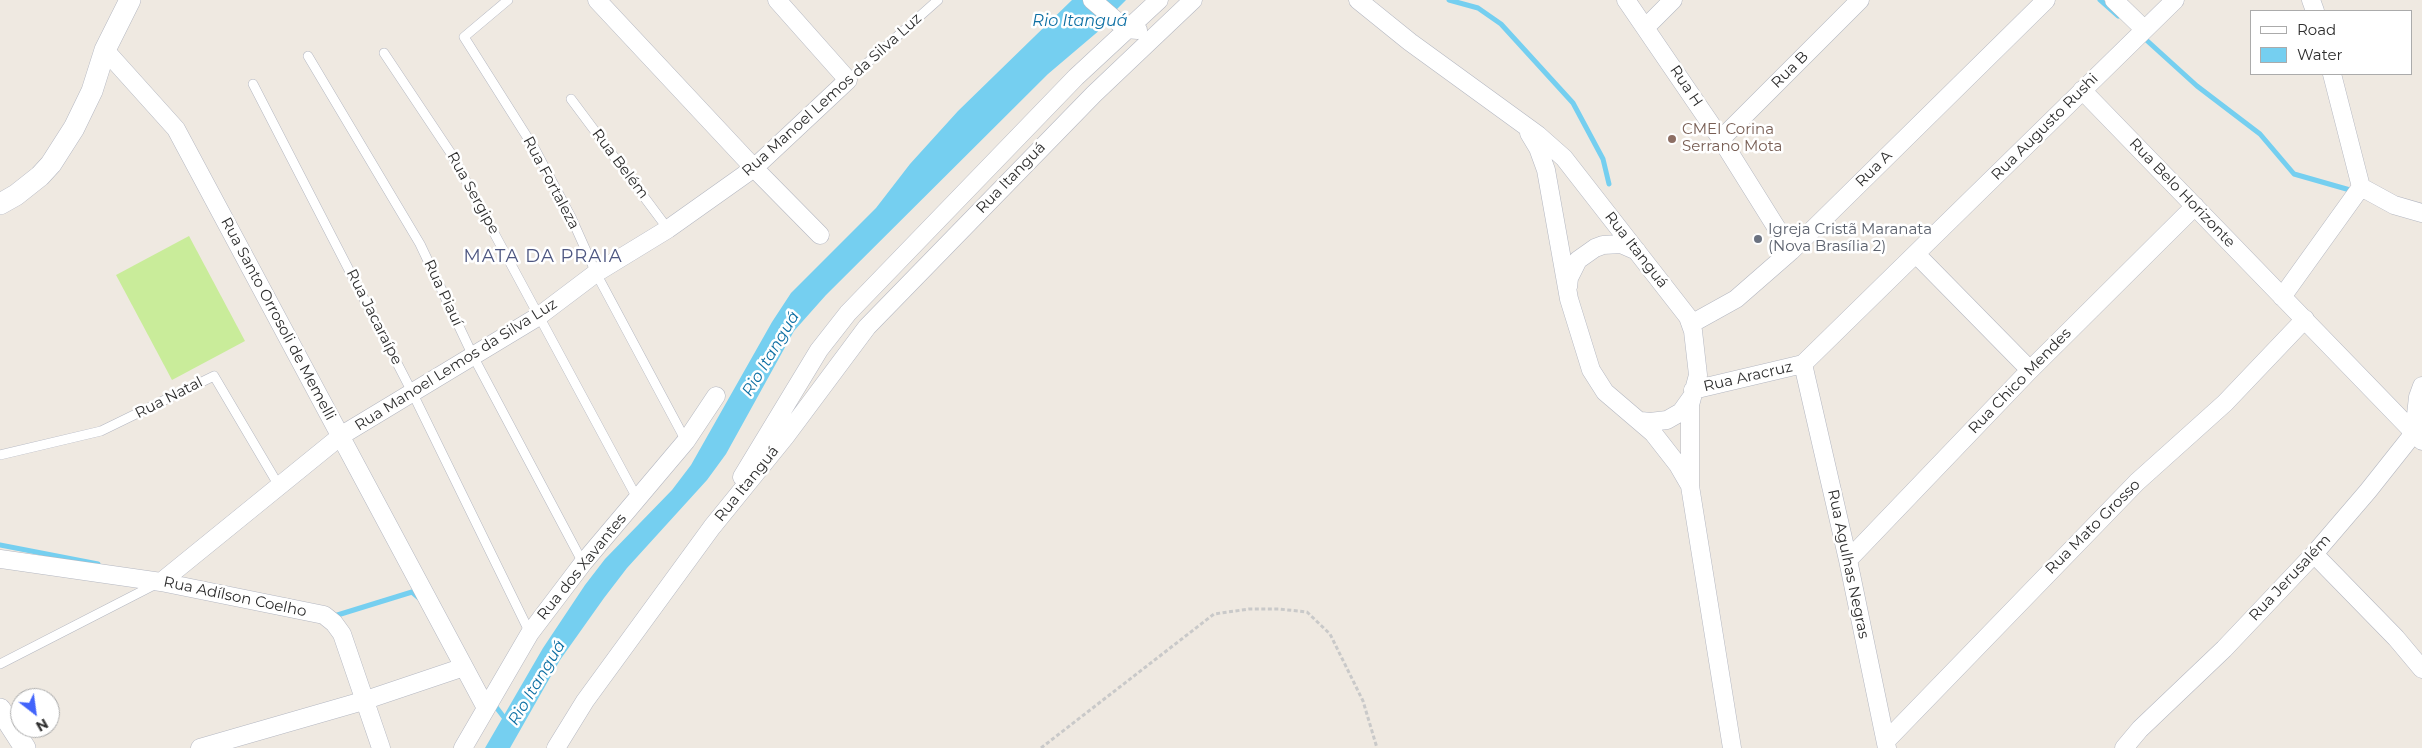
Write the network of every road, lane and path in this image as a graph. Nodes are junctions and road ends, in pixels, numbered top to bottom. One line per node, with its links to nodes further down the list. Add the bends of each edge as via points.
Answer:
1 (130, 0): 22 (street)
2 (508, 0): 42 (lane, Rua Fortaleza, via 464,37 536,151)
3 (777, 0): 26 (street)
4 (938, 0): 26 (lane, Rua Manoel Lemos da Silva Luz)
5 (1092, 0): 17 (street)
6 (1159, 0): 17 (street, Rua Itanguá)
7 (1193, 0): 20 (street, Rua Itanguá)
8 (1342, 0): 21 (street, Rua Itanguá)
9 (1358, 0): 21 (street, Rua Itanguá)
10 (1626, 0): 18 (street, Rua H)
11 (1673, 0): 18 (street)
12 (1860, 0): 31 (street, Rua B)
13 (2046, 0): 40 (street, Rua A)
14 (2114, 0): 19 (street)
15 (2175, 0): 19 (street, Rua Augusto Rushi)
16 (602, 1): 32 (street)
17 (1119, 24): 20 (street); 63 (street, Rua Itanguá, via 1076,78 848,313 819,350)
18 (1646, 27): 31 (street, Rua H)
19 (2144, 29): 28 (street, Rua Augusto Rushi)
20 (1158, 31): 63 (street, Rua Itanguá, via 867,327 785,437)
21 (1410, 42): 30 (street, Rua Itanguá)
22 (105, 50): 34 (street, via 84,108 51,164 27,188); 56 (street, Rua Santo Orrosoli de Memelli, via 176,129)
23 (384, 53): 45 (lane, Rua Sergipe, via 452,155)
24 (308, 56): 48 (lane, Rua Piauí, via 420,244)
25 (2332, 75): 33 (street)
26 (848, 80): 32 (street, Rua Manoel Lemos da Silva Luz)
27 (253, 84): 52 (lane, Rua Jacaraípe)
28 (2082, 90): 35 (street, Rua Belo Horizonte); 41 (street, Rua Augusto Rushi)
29 (572, 99): 37 (lane, Rua Belém)
30 (1524, 126): 39 (street, Rua Itanguá, via 1564,158); 44 (street, Rua Itanguá, via 1538,148 1546,170)
31 (1720, 139): 40 (street, Rua H)
32 (754, 168): 37 (street, Rua Manoel Lemos da Silva Luz); 38 (street)
33 (2361, 187): 36 (street, via 2394,205); 43 (street)
34 (0, 204)
35 (2194, 206): 43 (street, Rua Belo Horizonte); 49 (street, Rua Chico Mendes)
36 (2422, 213)
37 (668, 229): 42 (street, Rua Manoel Lemos da Silva Luz)
38 (820, 235)
39 (1637, 251): 44 (street, via 1612,244 1586,253 1572,268); 47 (street, Rua Itanguá, via 1684,310)
40 (1791, 251): 47 (street, Rua A, via 1736,299)
41 (1916, 254): 49 (street); 50 (street, Rua Augusto Rushi)
42 (596, 273): 45 (street, Rua Manoel Lemos da Silva Luz); 58 (lane, Rua Fortaleza)
43 (2282, 297): 46 (street, Rua Belo Horizonte)
44 (1569, 299): 55 (street, Rua Itanguá, via 1598,383)
45 (539, 316): 48 (street, Rua Manoel Lemos da Silva Luz); 62 (lane, Rua Sergipe)
46 (2305, 319): 57 (street, Rua Belo Horizonte); 76 (street, Rua Mato Grosso, via 2226,403 2137,482)
47 (1691, 324): 53 (street, Rua Itanguá, via 1698,368)
48 (473, 356): 52 (street, Rua Manoel Lemos da Silva Luz); 67 (lane, Rua Piauí)
49 (2030, 370): 66 (street, Rua Chico Mendes)
50 (1805, 372): 53 (street, Rua Aracruz); 66 (street, Rua Agulhas Negras)
51 (2422, 386): 57 (street, via 2418,397)
52 (412, 392): 56 (street, Rua Manoel Lemos da Silva Luz); 69 (lane, Rua Jacaraípe)
53 (1692, 394): 55 (street, via 1681,412 1667,420); 61 (street, Rua Itanguá)
54 (716, 396): 58 (street, Rua dos Xavantes)
55 (1641, 421): 61 (street, Rua Itanguá, via 1664,445)
56 (342, 435): 60 (street, Rua Manoel Lemos da Silva Luz); 71 (street, Rua Santo Orrosoli de Memelli)
57 (2418, 437): 64 (street, Rua Jerusalém)
58 (686, 441): 62 (street, Rua dos Xavantes)
59 (0, 455): 60 (lane, Rua Natal, via 101,431 214,376)
60 (279, 486): 68 (street, Rua Manoel Lemos da Silva Luz)
61 (1690, 486): 84 (street)
62 (637, 498): 67 (street, Rua dos Xavantes)
63 (712, 527): 81 (street, via 585,701)
64 (2314, 554): 72 (street); 85 (street, Rua Jerusalém)
65 (0, 559): 68 (street, Rua Adílson Coelho)
66 (1848, 560): 76 (street, Rua Agulhas Negras)
67 (583, 563): 69 (street, Rua dos Xavantes)
68 (161, 582): 70 (lane); 73 (street, Rua Adílson Coelho, via 330,618 342,634)
69 (530, 633): 74 (street, Rua dos Xavantes)
70 (0, 664)
71 (464, 667): 73 (street); 74 (street, Rua Santo Orrosoli de Memelli)
72 (2422, 669)
73 (364, 701): 78 (street); 79 (street, Rua Adílson Coelho)
74 (486, 708): 80 (street, Rua dos Xavantes)
75 (0, 709): 77 (street)
76 (1887, 744)
77 (25, 748)
78 (200, 748)
79 (381, 748)
80 (463, 748)
81 (556, 748)
82 (1041, 748): 83 (path, via 1214,614 1259,608 1307,612 1330,634 1363,701)
83 (1377, 748)
84 (1732, 748)
85 (2124, 748)

